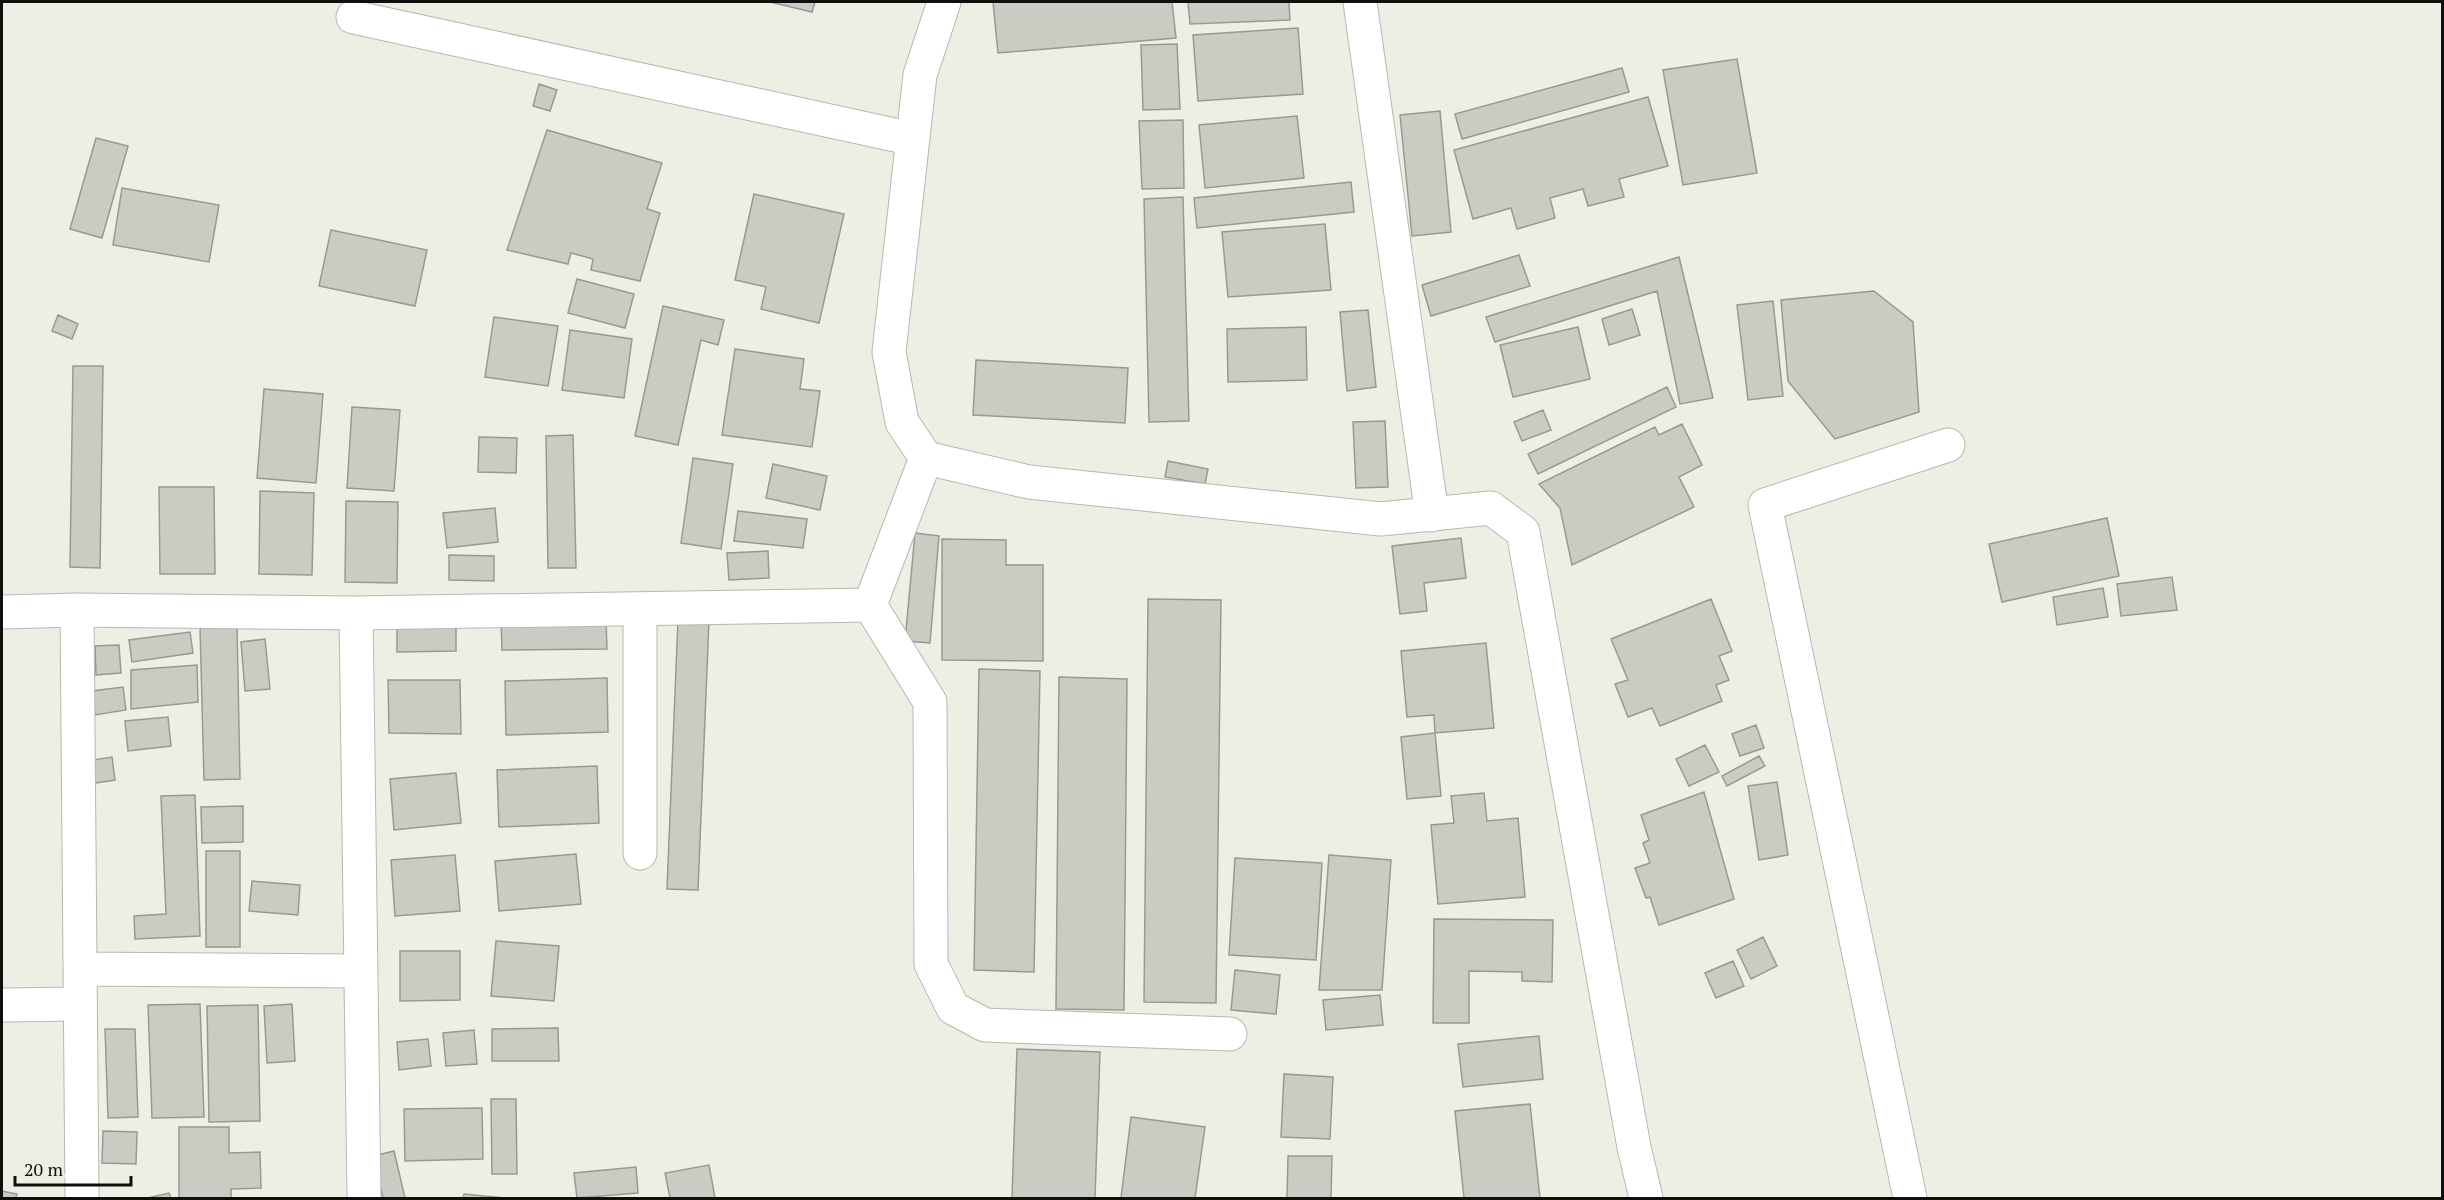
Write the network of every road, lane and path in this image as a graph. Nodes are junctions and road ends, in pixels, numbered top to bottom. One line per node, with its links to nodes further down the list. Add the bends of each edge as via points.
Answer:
1 (944, 2): 4 (street, via 920,75)
2 (1360, 2): 7 (street)
3 (353, 17): 4 (street)
4 (913, 139): 6 (street, via 889,352 902,422)
5 (1948, 445): 22 (street, via 1765,505)
6 (926, 458): 7 (street, via 1029,482 1381,519); 8 (street)
7 (1432, 514): 21 (street, via 1491,508 1523,532)
8 (870, 605): 10 (street); 18 (street, via 930,702 931,964 953,1008 985,1025)
9 (77, 610): 11 (street); 12 (street); 14 (street)
10 (640, 610): 12 (street); 13 (street)
11 (2, 612)
12 (356, 613): 15 (street)
13 (640, 854)
14 (80, 969): 15 (street); 16 (street)
15 (361, 970): 20 (street)
16 (80, 1004): 17 (street); 19 (street)
17 (2, 1005)
18 (1230, 1034)
19 (82, 1198)
20 (364, 1198)
21 (1646, 1198)
22 (1910, 1198)

